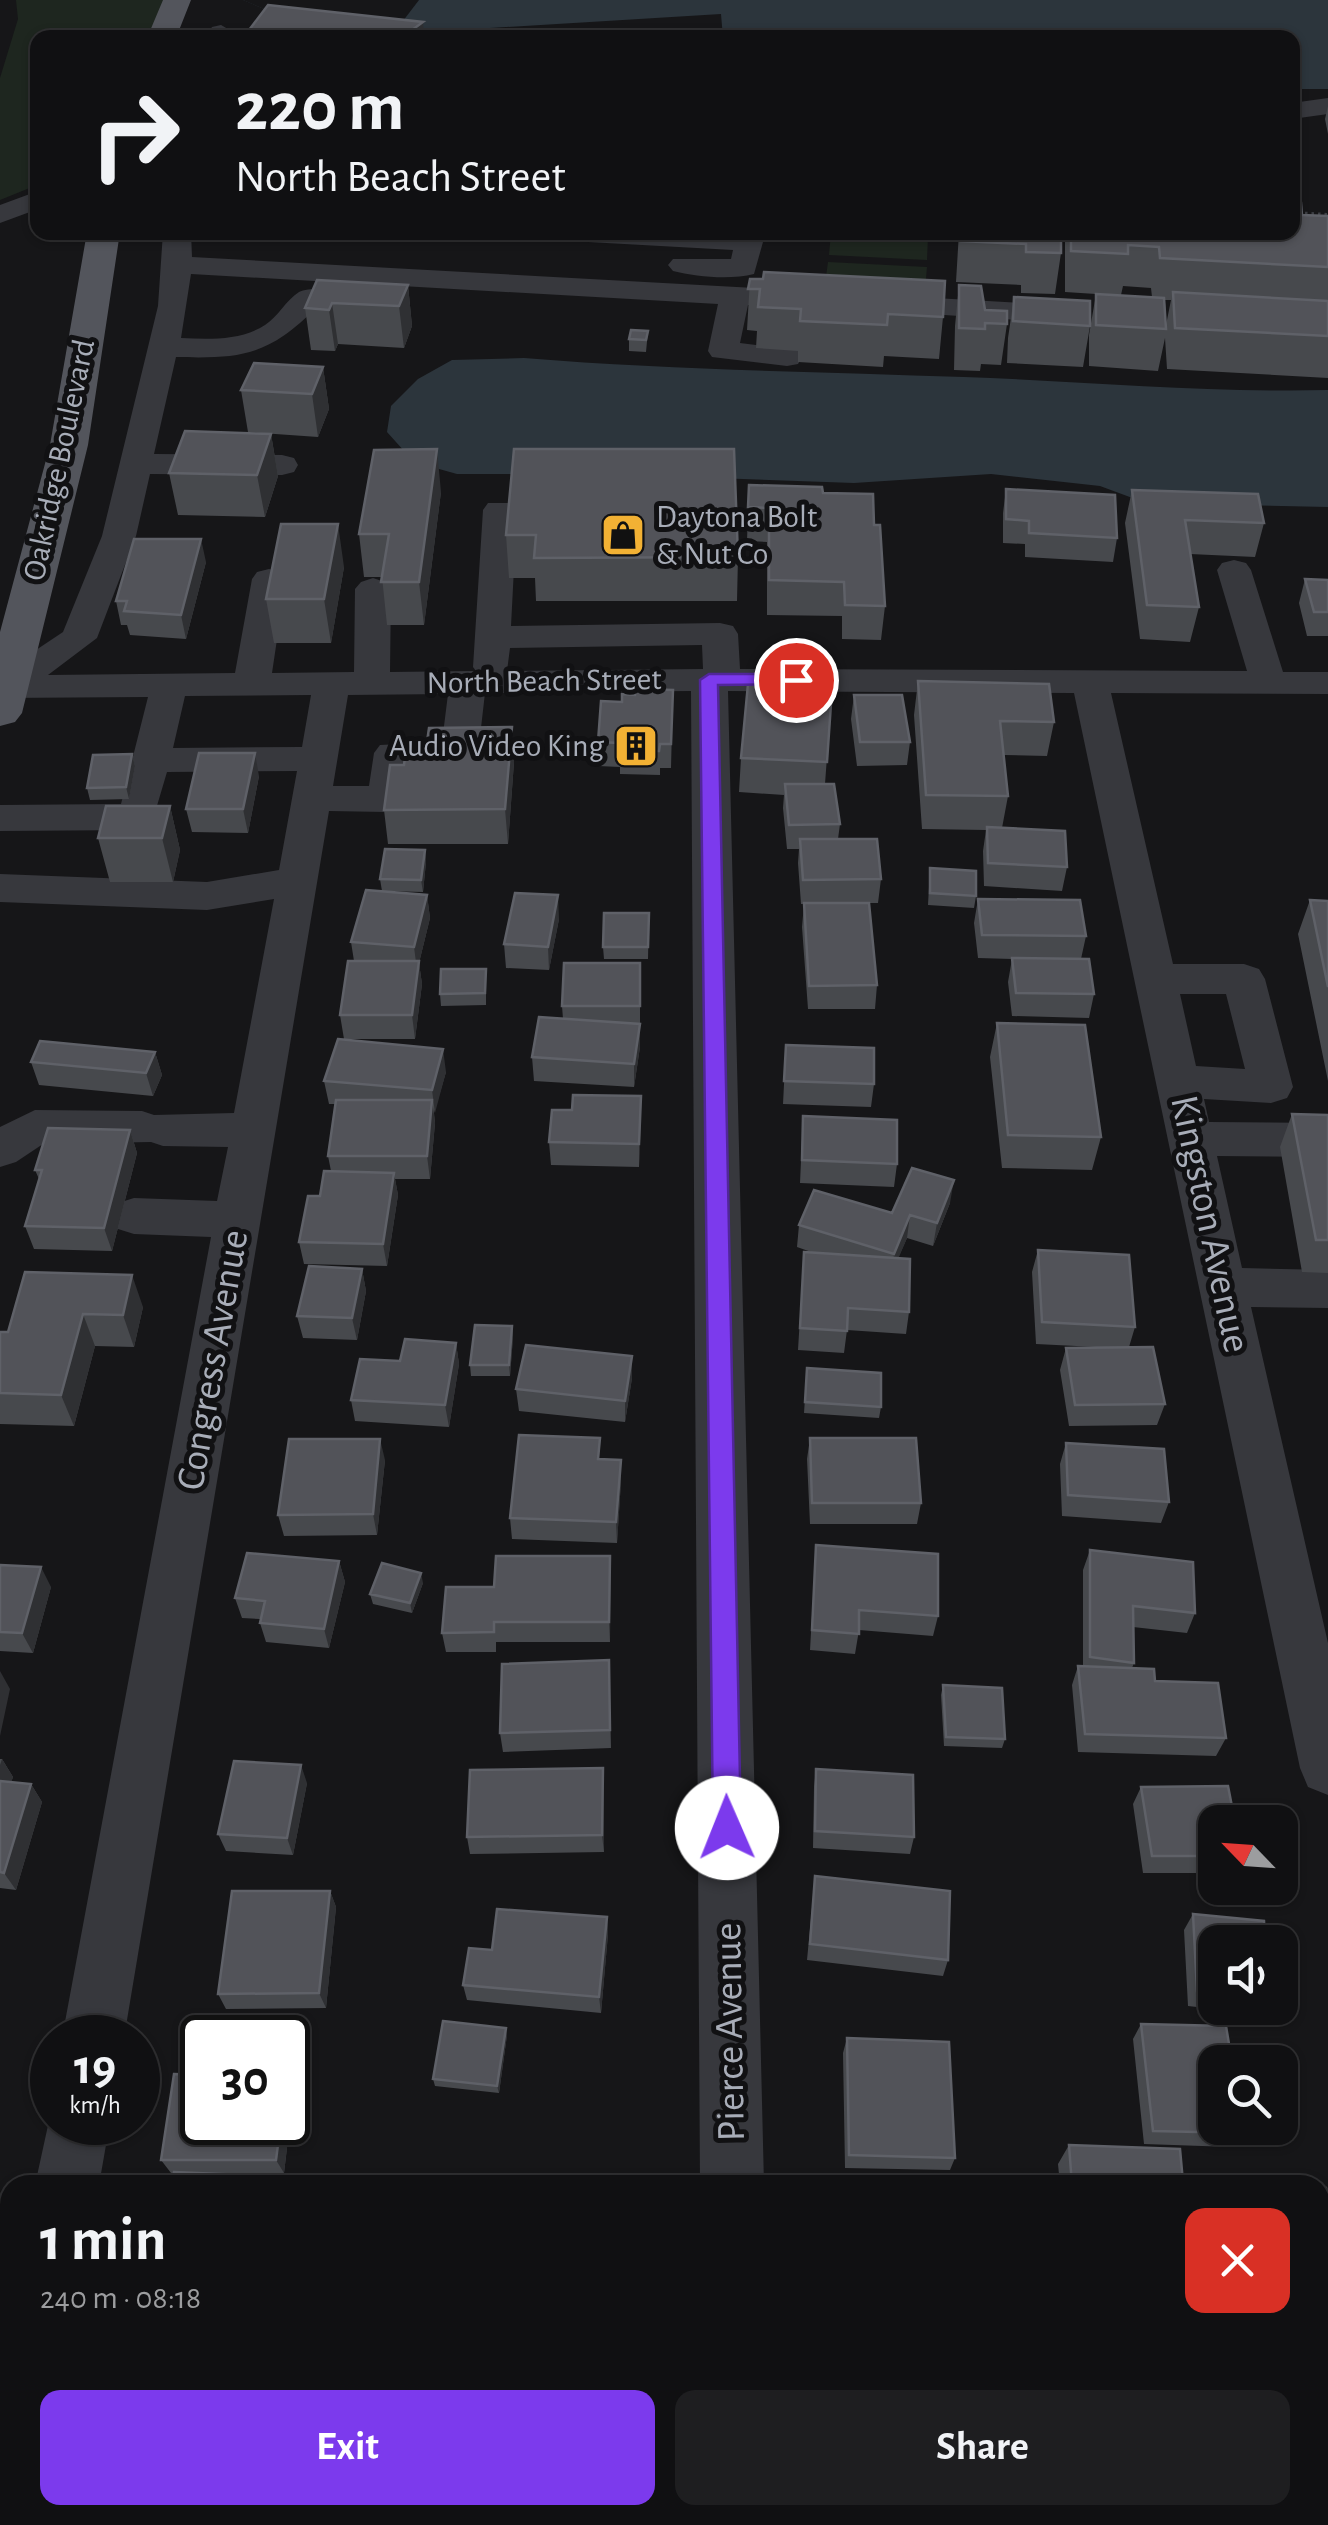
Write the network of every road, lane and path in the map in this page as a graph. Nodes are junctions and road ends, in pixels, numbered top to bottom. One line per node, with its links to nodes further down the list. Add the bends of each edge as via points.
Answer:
1 (177, 0): 2 (main road)
2 (164, 30)
3 (1328, 106): 4 (street)
4 (1300, 110)
5 (30, 202): 7 (street)
6 (1300, 213): 8 (path)
7 (0, 215)
8 (1328, 215)
9 (177, 240): 13 (street)
10 (712, 240): 11 (street, via 748,242 744,268)
11 (269, 244)
12 (100, 246): 36 (main road, Oakridge Boulevard, via 68,445)
13 (178, 265): 14 (street); 17 (street)
14 (443, 280): 15 (street, via 636,304); 18 (street, via 433,304 310,298 275,332)
15 (735, 296): 16 (street); 19 (street, via 723,351)
16 (1110, 317)
17 (164, 347): 18 (street); 20 (street)
18 (231, 347): 20 (street)
19 (787, 357)
20 (151, 404): 21 (street)
21 (137, 464): 22 (street); 36 (street, via 119,536 79,638)
22 (282, 465)
23 (500, 510): 27 (street)
24 (1234, 570): 31 (street)
25 (269, 579): 33 (street)
26 (373, 589): 34 (street, Congress Avenue)
27 (493, 637): 28 (street, Pierce Avenue, via 720,634); 30 (street)
28 (716, 680): 29 (street, North Beach Street); 30 (street, North Beach Street); 57 (street, Pierce Avenue)
29 (1090, 680): 31 (street, North Beach Street); 42 (street, Kingston Avenue)
30 (480, 682): 34 (street, North Beach Street); 38 (street, via 459,754 393,753 386,799)
31 (1268, 682): 35 (street, North Beach Street)
32 (170, 683): 33 (street, North Beach Street); 36 (street, North Beach Street); 37 (street)
33 (252, 683): 34 (street, North Beach Street)
34 (352, 683): 38 (street, Congress Avenue)
35 (1328, 683)
36 (2, 695)
37 (151, 760): 38 (street); 39 (street, via 137,817)
38 (315, 779): 40 (street, Congress Avenue)
39 (0, 818)
40 (297, 881): 41 (street, via 207,896); 44 (street, Congress Avenue)
41 (0, 888)
42 (1156, 979): 43 (street, Kingston Avenue); 43 (street, via 1244,980 1271,1087)
43 (1178, 1081): 45 (street, Kingston Avenue)
44 (253, 1130): 47 (street, via 34,1127); 49 (street, Congress Avenue)
45 (1189, 1139): 46 (street); 50 (street, Kingston Avenue)
46 (1328, 1140)
47 (0, 1150)
48 (134, 1216): 49 (street)
49 (238, 1220): 54 (street, Congress Avenue)
50 (1224, 1287): 51 (street); 52 (street, Kingston Avenue)
51 (1328, 1289)
52 (1315, 1642): 53 (street, Kingston Avenue)
53 (1328, 1768)
54 (97, 2015)
55 (74, 2145): 56 (street)
56 (69, 2175)
57 (732, 2175)

